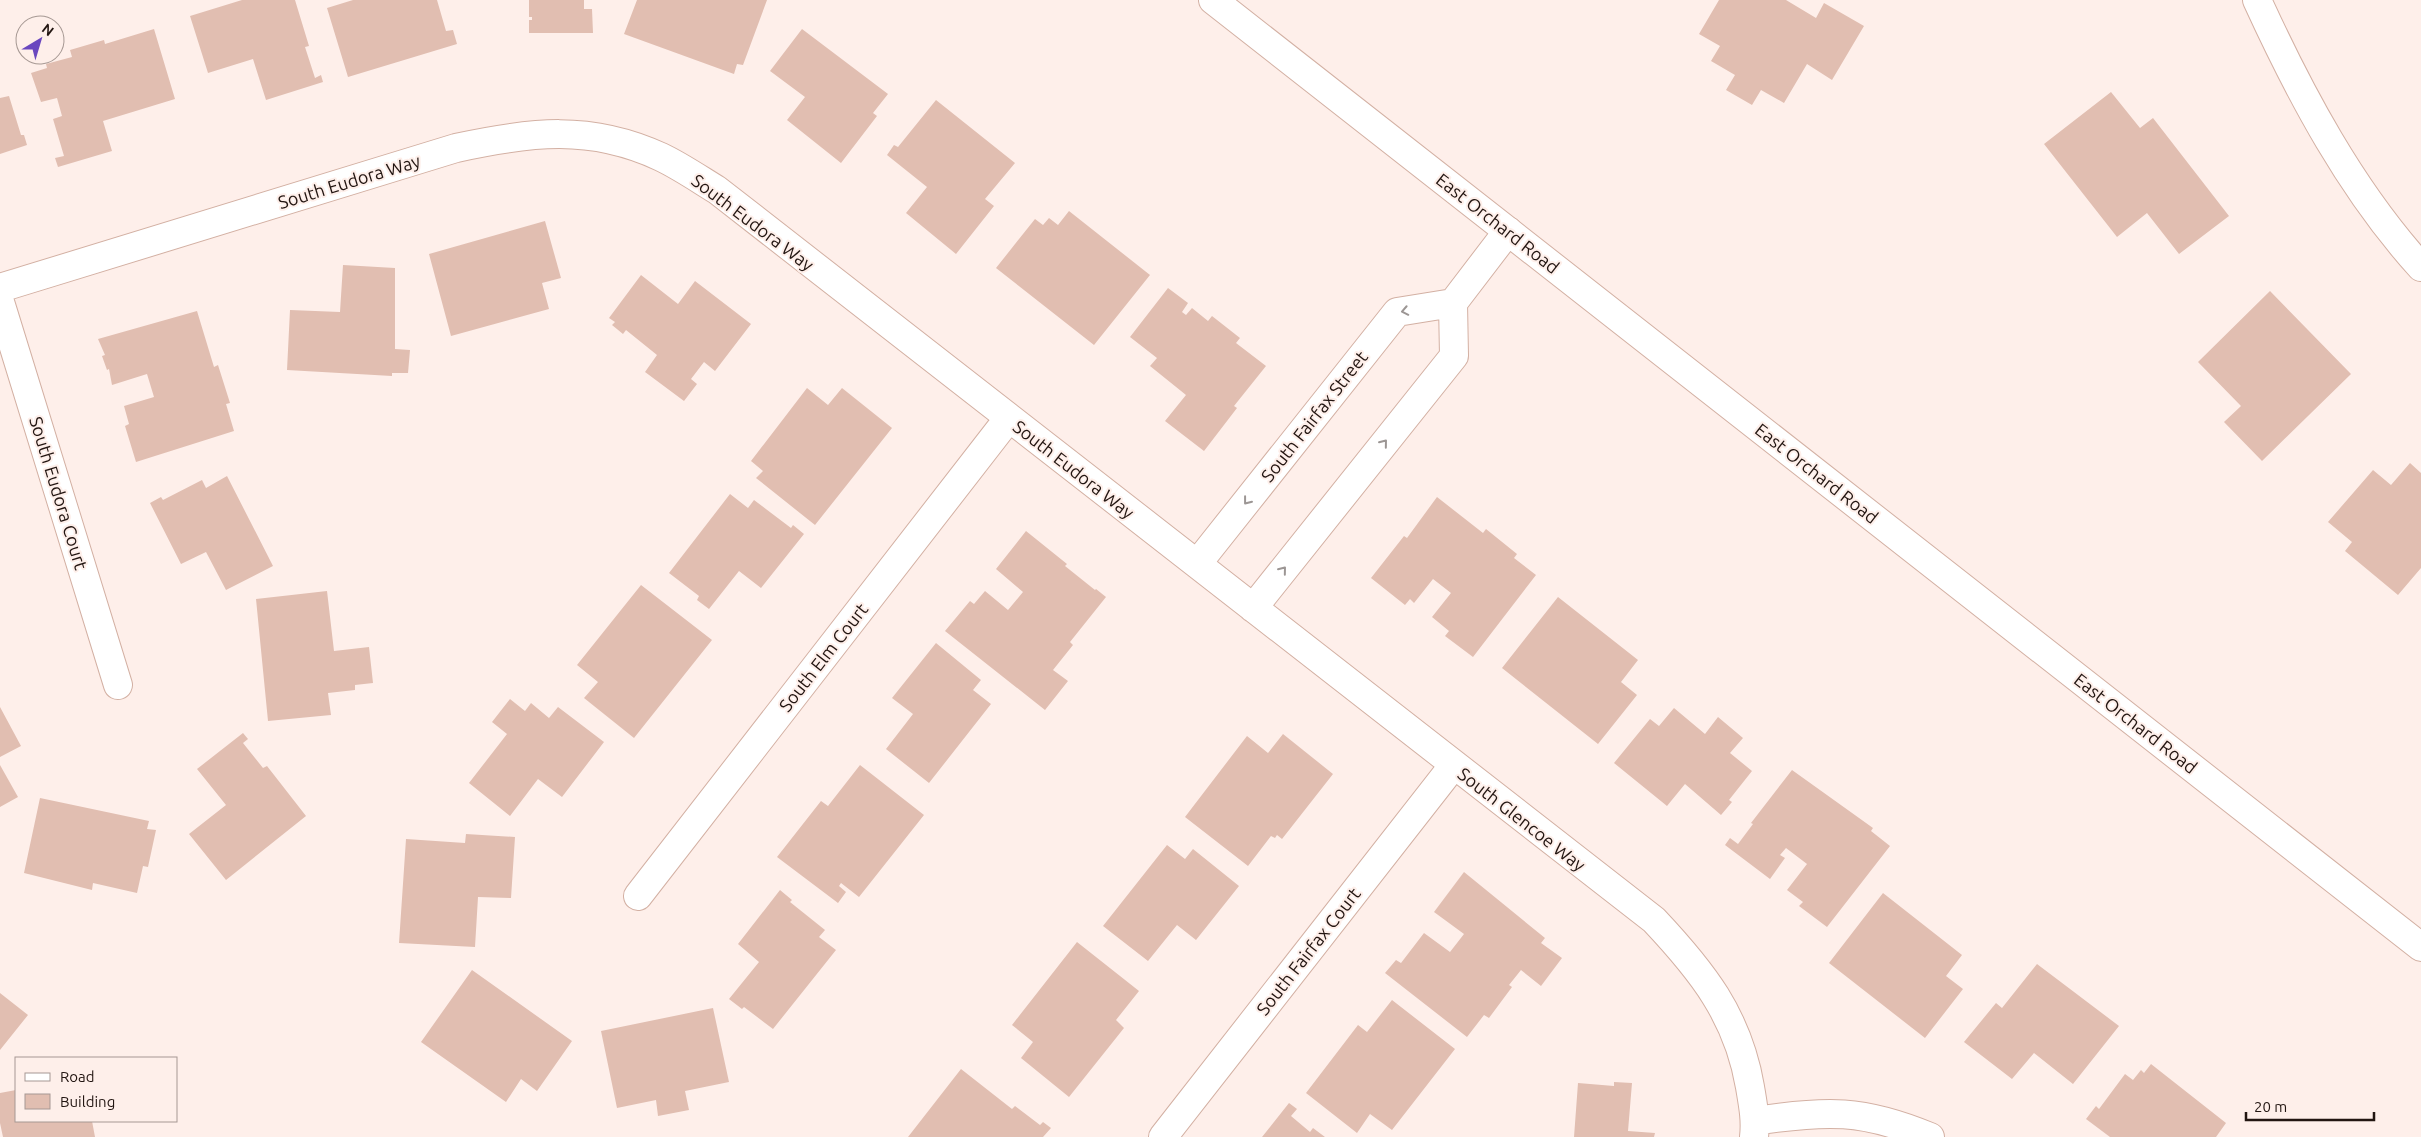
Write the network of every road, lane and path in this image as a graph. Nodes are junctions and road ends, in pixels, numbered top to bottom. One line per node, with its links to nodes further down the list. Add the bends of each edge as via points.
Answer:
1 (1213, 0): 3 (street, East Orchard Road)
2 (2257, 0): 4 (street, via 2288,68 2326,136 2358,185)
3 (1508, 231): 7 (street); 14 (street, East Orchard Road)
4 (2421, 267)
5 (0, 288): 8 (street, South Eudora Way, via 456,148 520,135 564,133 613,139 662,157 717,190)
6 (0, 302): 11 (street, South Eudora Court)
7 (1453, 303): 9 (street, South Fairfax Street, one-way to 9, via 1397,312); 10 (street, one-way to 7, via 1454,356)
8 (1008, 419): 9 (street, South Eudora Way); 13 (street, South Elm Court)
9 (1197, 564): 10 (street, South Glencoe Way)
10 (1252, 608): 12 (street, South Glencoe Way)
11 (118, 685)
12 (1453, 766): 15 (street, South Glencoe Way, via 1654,920 1686,953 1732,1022 1747,1067); 16 (street, South Fairfax Court)
13 (638, 896)
14 (2421, 946)
15 (1754, 1129): 17 (street, via 1800,1114 1837,1112 1868,1116)
16 (1163, 1137)
17 (1930, 1137)

